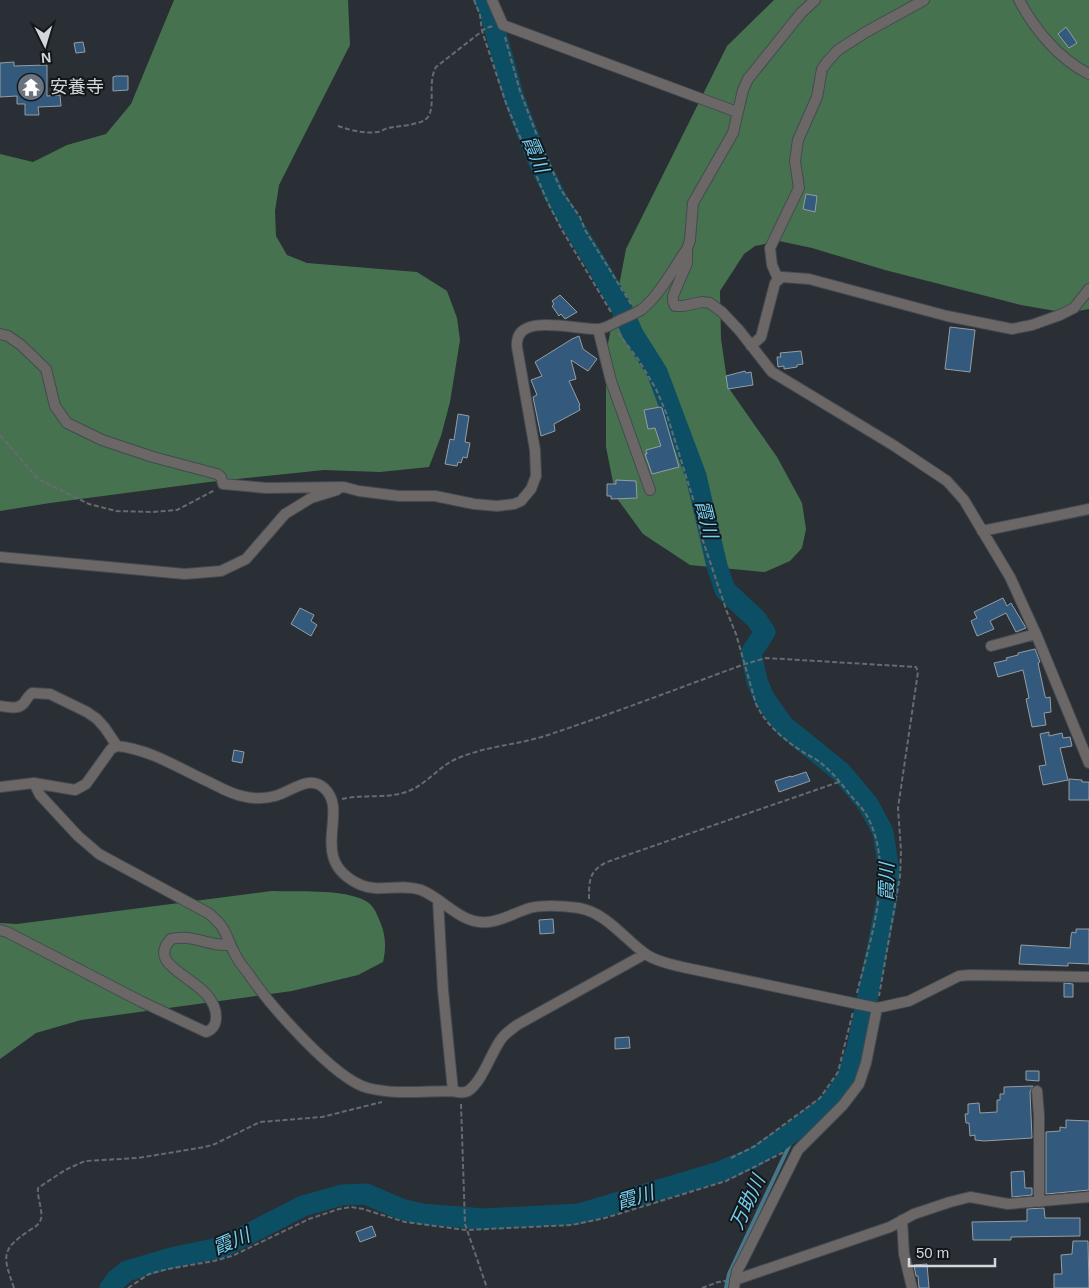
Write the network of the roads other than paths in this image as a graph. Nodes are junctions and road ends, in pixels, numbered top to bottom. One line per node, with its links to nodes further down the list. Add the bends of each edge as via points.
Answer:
1 (492, 0): 6 (street, via 503,25)
2 (814, 0): 6 (street, via 748,79)
3 (924, 0): 8 (street, via 838,50 822,69 817,97 798,140 795,161 799,188 770,248)
4 (1019, 0): 5 (street, via 1030,20 1057,51)
5 (1089, 74)
6 (737, 112): 7 (street, via 733,133 693,203)
7 (687, 249): 10 (street, via 655,296 634,314); 12 (street, via 687,262 673,296 674,304 679,307 710,303)
8 (778, 279): 9 (street, via 792,276 809,279 947,316 1012,329 1032,325 1074,308); 12 (street, via 761,337)
9 (1089, 289)
10 (598, 329): 13 (street, via 542,325 527,327 518,334 516,340 535,450 536,476 521,501 497,506); 14 (street, via 611,381)
11 (0, 334): 13 (street, via 21,345 46,369 55,406 67,423 102,440 217,474 223,484 266,488)
12 (751, 346): 16 (street, via 772,372 947,481 964,500)
13 (344, 487): 17 (street, via 310,498 285,514 246,559 221,571 186,574)
14 (650, 490)
15 (1089, 509): 16 (street)
16 (982, 531): 18 (street, via 1010,577)
17 (0, 557)
18 (1036, 634): 19 (street); 22 (street)
19 (992, 646)
20 (0, 706): 21 (street, via 14,708 32,694 50,694 97,719)
21 (117, 746): 23 (street, via 111,749 82,788 68,790); 25 (street, via 142,751 240,796 277,796 306,783 323,787 333,803 333,855 348,878 364,886 421,890)
22 (1089, 763)
23 (34, 783): 24 (street); 27 (street, via 40,795 91,848 208,913 223,927)
24 (0, 787)
25 (438, 900): 28 (street, via 468,919 479,922 546,906 580,908 620,932); 32 (street, via 443,990)
26 (0, 930): 27 (street, via 206,1032 215,1024 215,1005 202,988 168,964 164,947 171,939 182,937)
27 (230, 944): 32 (street, via 261,992 334,1068 358,1084 392,1092)
28 (645, 954): 30 (street, via 682,967); 32 (street, via 517,1025 502,1038 478,1081 468,1090)
29 (1089, 977): 30 (street, via 959,976 909,1000)
30 (874, 1007): 36 (street, via 866,1063 859,1084 844,1105 798,1150)
31 (1037, 1091): 34 (street)
32 (457, 1092)
33 (1089, 1197): 34 (street)
34 (1039, 1202): 35 (street, via 1000,1204 970,1198)
35 (902, 1220): 36 (street); 37 (street, via 904,1254)
36 (731, 1283)
37 (912, 1288)

